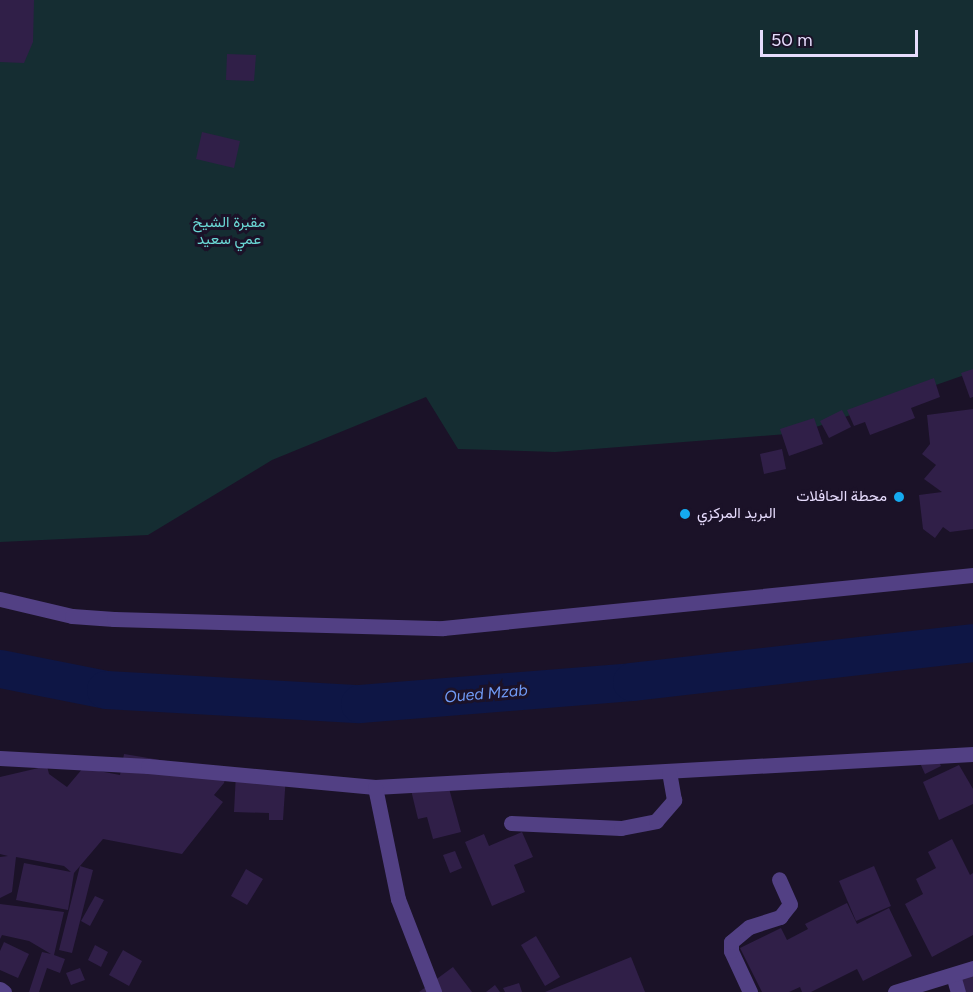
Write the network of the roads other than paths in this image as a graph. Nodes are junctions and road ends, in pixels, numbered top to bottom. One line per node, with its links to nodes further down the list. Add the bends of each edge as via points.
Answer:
1 (973, 575): 2 (street, via 443,628 72,616)
2 (0, 599)
3 (973, 754): 5 (street)
4 (0, 758): 6 (street, via 148,766)
5 (669, 772): 6 (street); 7 (street, via 674,800 656,821 621,828)
6 (375, 788): 14 (street, via 398,899)
7 (511, 824)
8 (779, 879): 15 (street, via 790,904 780,917 749,927 731,942 731,951)
9 (973, 968): 10 (street)
10 (953, 975): 12 (street); 16 (street)
11 (0, 989): 13 (street)
12 (900, 991)
13 (4, 992)
14 (434, 992)
15 (750, 992)
16 (958, 992)

